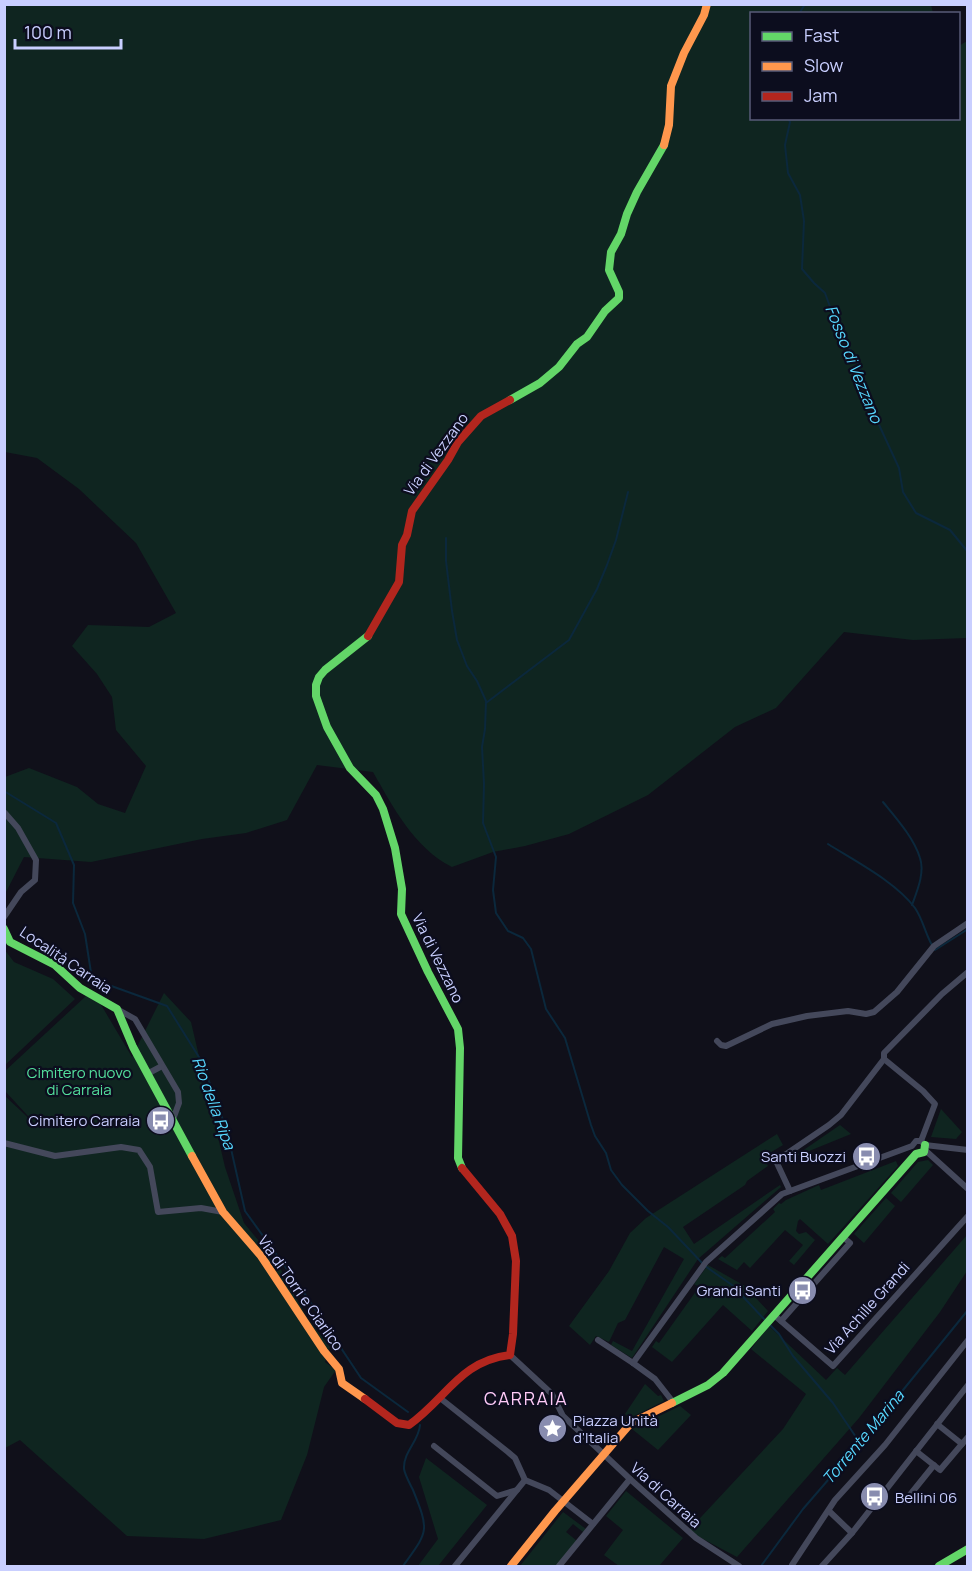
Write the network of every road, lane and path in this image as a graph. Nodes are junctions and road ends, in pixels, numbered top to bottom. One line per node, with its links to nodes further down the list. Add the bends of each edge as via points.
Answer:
1 (707, 4): 24 (street, Via di Vezzano, via 671,86 669,125 663,147 637,192 611,252 609,270 620,298 559,367 540,383 481,416 458,442 412,511 402,545 399,582 366,639 325,670 316,685 327,727 350,768 376,795 383,809 395,848 402,889 401,914 458,1029 458,1158 500,1214 515,1249)
2 (4, 812): 3 (street, Località Carraia, via 36,860 35,880 21,892)
3 (4, 917)
4 (968, 923): 8 (street, via 934,946 897,992 874,1012 807,1016 772,1024 726,1046)
5 (4, 929): 7 (street, Località Carraia, via 10,942 55,965 80,988)
6 (968, 972): 9 (street, via 893,1043)
7 (117, 1009): 10 (street, Località Carraia, via 135,1019); 11 (street, Località Carraia)
8 (717, 1041)
9 (884, 1059): 15 (street, via 935,1104); 18 (street, via 841,1115 776,1161)
10 (162, 1066): 11 (street); 12 (street, Località Carraia, via 178,1092 179,1103)
11 (147, 1074): 12 (street, Località Carraia)
12 (172, 1122): 19 (street, Località Carraia)
13 (4, 1143): 19 (street, via 55,1156 121,1147 139,1150 150,1167 158,1212 201,1208)
14 (912, 1146): 15 (street, via 914,1142); 15 (street, via 913,1152); 18 (street)
15 (922, 1148): 16 (street); 17 (street); 21 (street)
16 (968, 1150)
17 (968, 1189)
18 (790, 1191): 25 (street, via 705,1262)
19 (223, 1212): 27 (street, Via di Torri e Ciarlico, via 261,1256 339,1369 342,1383 402,1425 413,1423)
20 (968, 1216): 21 (street, Via Achille Grandi, via 834,1366)
21 (774, 1319): 28 (street, via 715,1380)
22 (598, 1340): 25 (street)
23 (968, 1340): 43 (street)
24 (510, 1355): 27 (street, Via di Torri e Ciarlico, via 494,1355 470,1367); 34 (street, Via di Carraia, via 552,1394 563,1416)
25 (633, 1363): 28 (street, via 655,1379)
26 (968, 1385): 29 (street)
27 (440, 1398): 37 (street, via 508,1452)
28 (673, 1402): 34 (street, via 631,1423)
29 (937, 1424): 31 (street); 33 (street)
30 (968, 1437): 31 (street)
31 (962, 1444): 35 (street, via 940,1470)
32 (434, 1446): 39 (street)
33 (916, 1451): 35 (street); 45 (street)
34 (604, 1454): 36 (street, Via di Carraia); 40 (street)
35 (934, 1465): 41 (street)
36 (630, 1479): 44 (street); 47 (street, Via di Carraia, via 696,1538)
37 (525, 1480): 38 (street); 40 (street)
38 (517, 1490): 39 (street); 42 (street)
39 (496, 1496): 42 (street)
40 (564, 1501): 44 (street); 49 (street)
41 (905, 1502)
42 (501, 1508): 48 (street)
43 (829, 1511): 45 (street); 51 (street)
44 (593, 1524): 50 (street)
45 (852, 1533): 52 (street)
46 (968, 1550): 53 (street)
47 (737, 1564)
48 (455, 1566)
49 (511, 1566)
50 (559, 1566)
51 (793, 1566)
52 (822, 1566)
53 (939, 1566)

